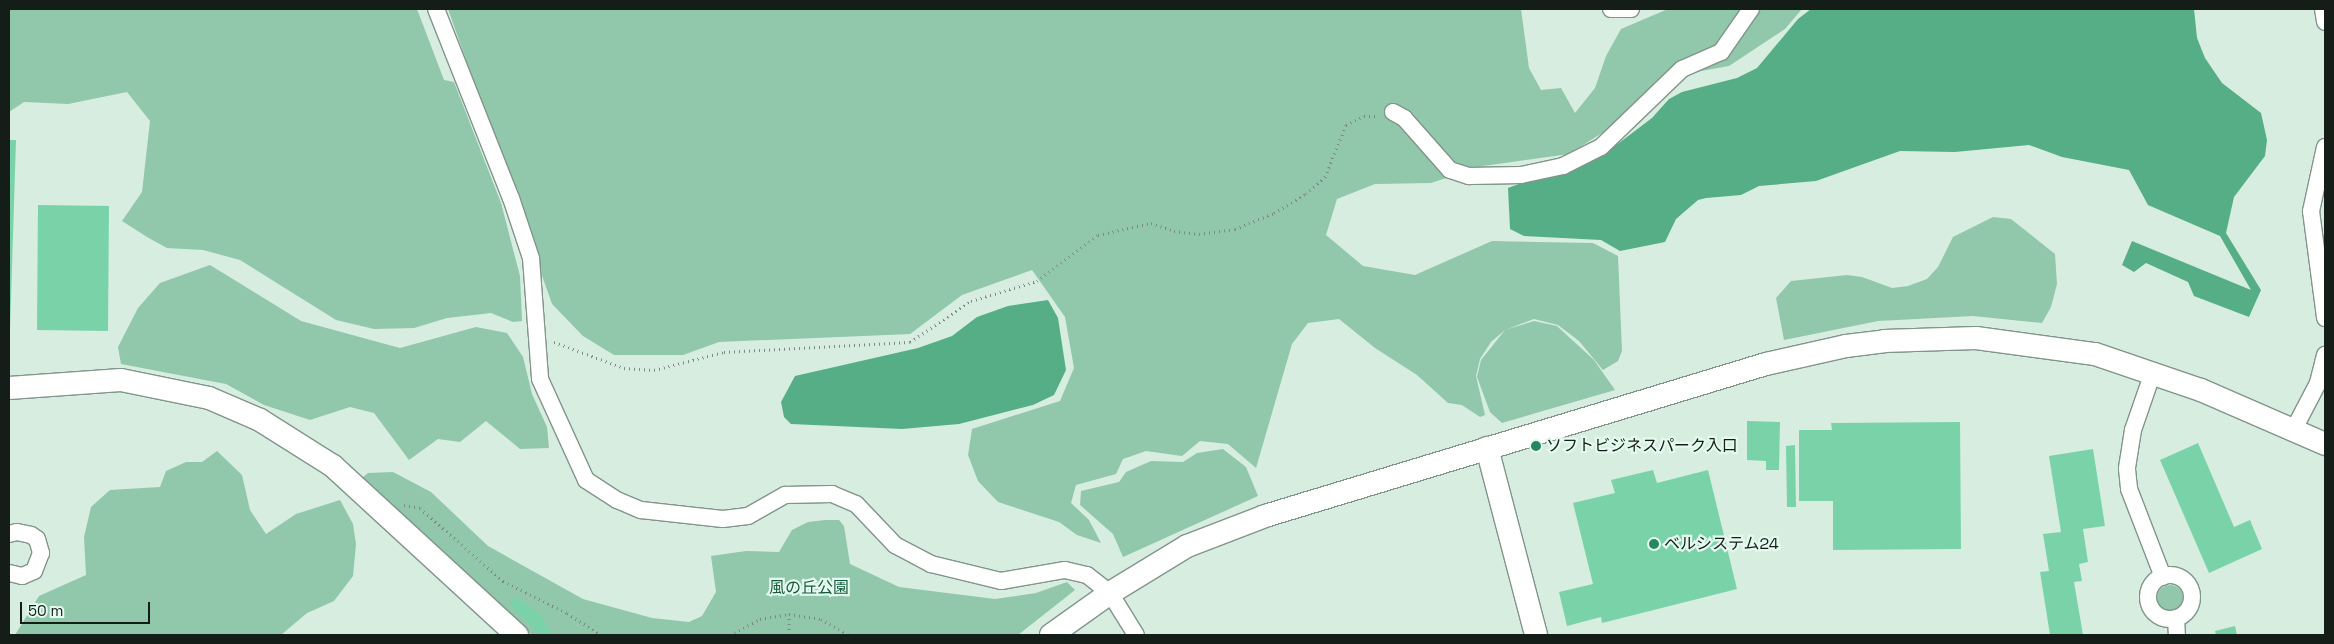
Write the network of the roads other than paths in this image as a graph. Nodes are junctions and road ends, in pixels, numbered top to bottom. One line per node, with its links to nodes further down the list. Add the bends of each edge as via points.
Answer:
1 (436, 9): 19 (street, via 511,198 531,258 540,379 586,480 617,500 641,510 723,520 748,516 785,495 832,494 856,504 895,545 931,564 1001,581 1075,570)
2 (1612, 9): 3 (street)
3 (1631, 9)
4 (1751, 9): 7 (street, via 1721,52 1682,69 1601,147 1563,166 1521,175 1469,176 1450,170 1404,118)
5 (2323, 9): 6 (street)
6 (2325, 22)
7 (1393, 112)
8 (2325, 147): 9 (street, via 2311,211)
9 (2325, 318)
10 (2325, 355): 13 (street, via 2318,383)
11 (2153, 372): 13 (street); 15 (street, via 2095,354 2025,343 1976,338 1884,341 1766,364); 18 (street, via 2133,430 2127,469 2129,489)
12 (9, 388): 21 (street, via 122,380 208,398 260,420 333,466)
13 (2293, 430): 14 (street)
14 (2325, 444)
15 (1487, 448): 19 (street, via 1222,531 1187,546); 24 (street)
16 (9, 534): 17 (street, via 31,535 37,540 42,553 34,571 22,576)
17 (9, 573)
18 (2163, 577): 20 (street, via 2150,588 2150,605 2161,617); 20 (street, via 2179,578 2190,590 2190,606)
19 (1110, 593): 22 (street); 23 (street)
20 (2176, 618): 25 (street)
21 (517, 635)
22 (1051, 635)
23 (1136, 635)
24 (1536, 635)
25 (2177, 635)

